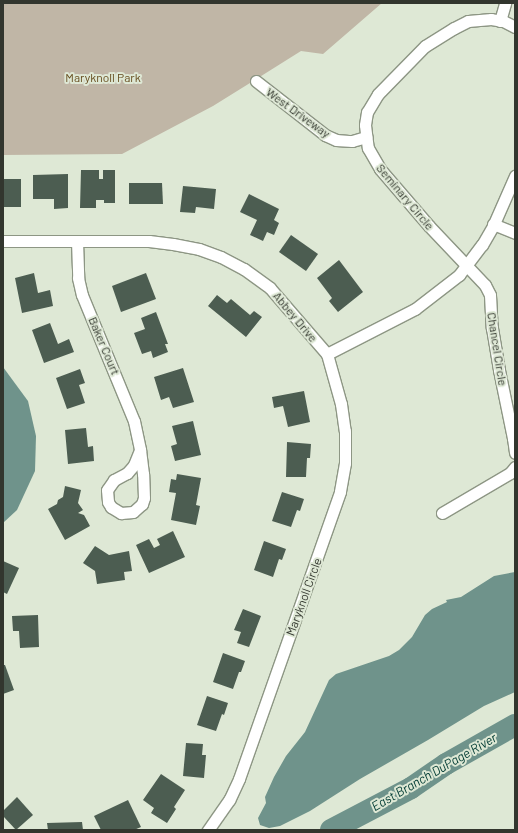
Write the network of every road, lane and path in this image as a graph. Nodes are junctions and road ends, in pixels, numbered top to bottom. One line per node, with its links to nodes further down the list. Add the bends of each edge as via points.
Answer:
1 (505, 3): 2 (street)
2 (500, 21): 3 (street, Seminary Circle); 5 (street, Seminary Circle, via 468,21 425,46 378,94 367,112)
3 (515, 27)
4 (256, 81): 5 (street, West Driveway, via 325,135 336,140 352,142)
5 (366, 137): 11 (street, Seminary Circle, via 372,158 380,169)
6 (515, 176): 7 (street, Abbey Drive)
7 (493, 224): 8 (street); 11 (street, Abbey Drive)
8 (515, 233)
9 (3, 241): 10 (street, Abbey Drive)
10 (77, 241): 12 (street, Abbey Drive, via 149,241 199,249 221,257 244,269 270,288); 14 (street, Baker Court, via 78,278 82,295 131,414)
11 (467, 265): 12 (street, Abbey Drive, via 459,276 415,309); 13 (street, Chancel Circle, via 479,277 490,295 497,356)
12 (327, 354): 18 (street, Maryknoll Circle, via 342,404 345,431 345,464 340,492 239,779 229,800)
13 (514, 438): 15 (street, Chancel Circle)
14 (140, 450): 14 (street, Baker Court, via 134,465 127,473 114,480 107,490 111,507 121,513 133,512 142,504 144,498)
15 (515, 453)
16 (515, 467): 17 (street, via 510,473)
17 (442, 513)
18 (208, 830)

